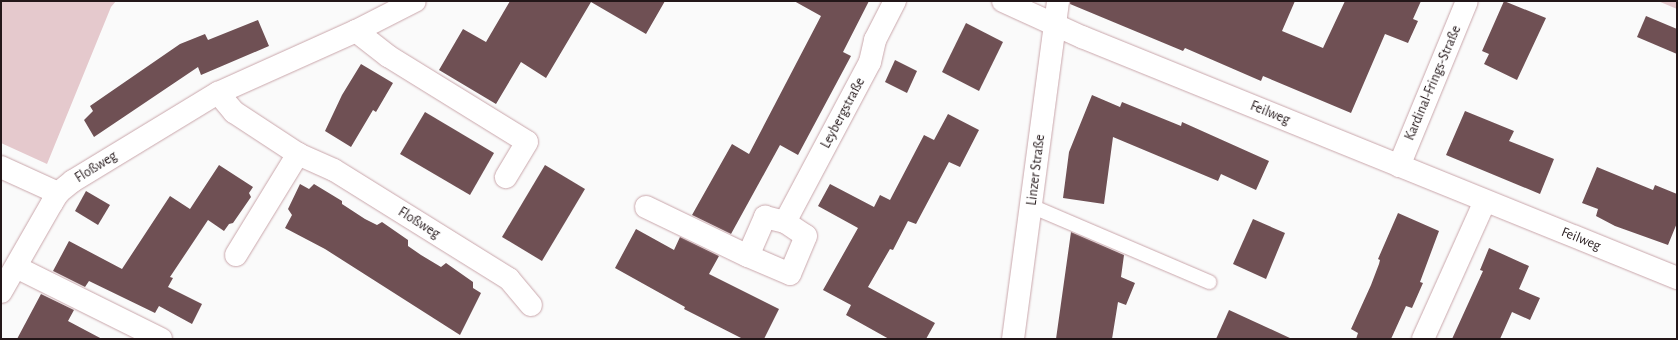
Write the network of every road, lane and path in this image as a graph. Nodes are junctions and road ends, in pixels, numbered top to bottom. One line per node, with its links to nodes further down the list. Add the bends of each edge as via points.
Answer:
1 (415, 1): 7 (street, Floßweg)
2 (895, 1): 17 (street, Leybergstraße, via 875,40 870,62)
3 (1003, 1): 6 (street)
4 (1058, 1): 6 (street, Linzer Straße)
5 (1467, 1): 10 (street, Kardinal-Frings-Straße)
6 (1055, 25): 10 (street, Feilweg); 15 (street, Linzer Straße)
7 (356, 32): 8 (street, Floßweg); 12 (street, via 388,56 527,142)
8 (218, 93): 9 (street, Floßweg, via 234,112); 13 (street, Floßweg, via 73,181)
9 (298, 154): 18 (street); 24 (street, Floßweg, via 334,170 509,279)
10 (1399, 166): 14 (street, Feilweg)
11 (1, 167): 13 (street)
12 (506, 176)
13 (58, 193): 20 (street, Floßweg)
14 (1485, 201): 21 (street, Feilweg); 27 (street)
15 (1031, 206): 22 (lane); 26 (street, Linzer Straße)
16 (646, 207): 19 (street)
17 (785, 222): 19 (street, via 765,217); 19 (street, via 806,236 790,274)
18 (236, 255)
19 (748, 256)
20 (16, 267): 23 (street, Floßweg); 25 (street)
21 (1677, 278)
22 (1209, 282)
23 (1, 292)
24 (531, 305)
25 (161, 339)
26 (1013, 339)
27 (1423, 339)

